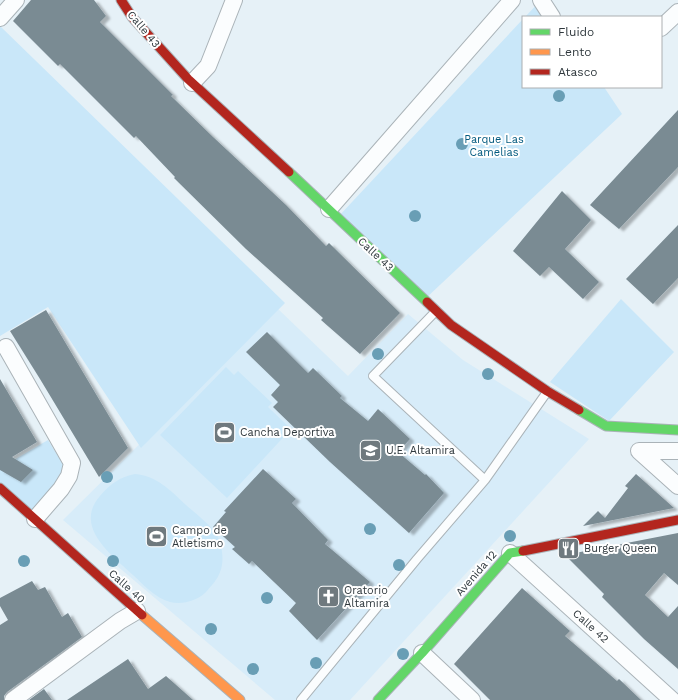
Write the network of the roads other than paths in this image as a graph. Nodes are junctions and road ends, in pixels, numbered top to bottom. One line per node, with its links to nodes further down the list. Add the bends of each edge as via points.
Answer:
1 (16, 0): 8 (street)
2 (121, 0): 10 (street, Calle 43, via 132,17)
3 (234, 0): 10 (street, via 208,66)
4 (512, 0): 11 (street)
5 (541, 0): 7 (street)
6 (678, 12): 9 (street)
7 (551, 16)
8 (0, 18)
9 (662, 27)
10 (192, 83): 11 (street, Calle 43)
11 (329, 209): 12 (street, Calle 43)
12 (436, 310): 14 (street, Calle 43, via 451,325); 17 (lane, via 373,376)
13 (6, 347): 20 (street, via 72,463 70,476)
14 (547, 391): 15 (street, Calle 43, via 606,426); 17 (lane)
15 (678, 430)
16 (678, 451): 18 (street, via 639,451)
17 (485, 480): 27 (lane, via 417,558)
18 (678, 486)
19 (0, 488): 20 (street, Calle 40)
20 (35, 519): 23 (street, Calle 40)
21 (678, 520): 22 (street, Avenida 12)
22 (510, 552): 24 (street, Avenida 12); 30 (street, Calle 42)
23 (137, 611): 25 (street); 26 (street, Calle 40)
24 (422, 652): 28 (street, Avenida 12); 29 (street)
25 (13, 700)
26 (240, 700)
27 (301, 700)
28 (378, 700)
29 (472, 700)
30 (672, 700)

